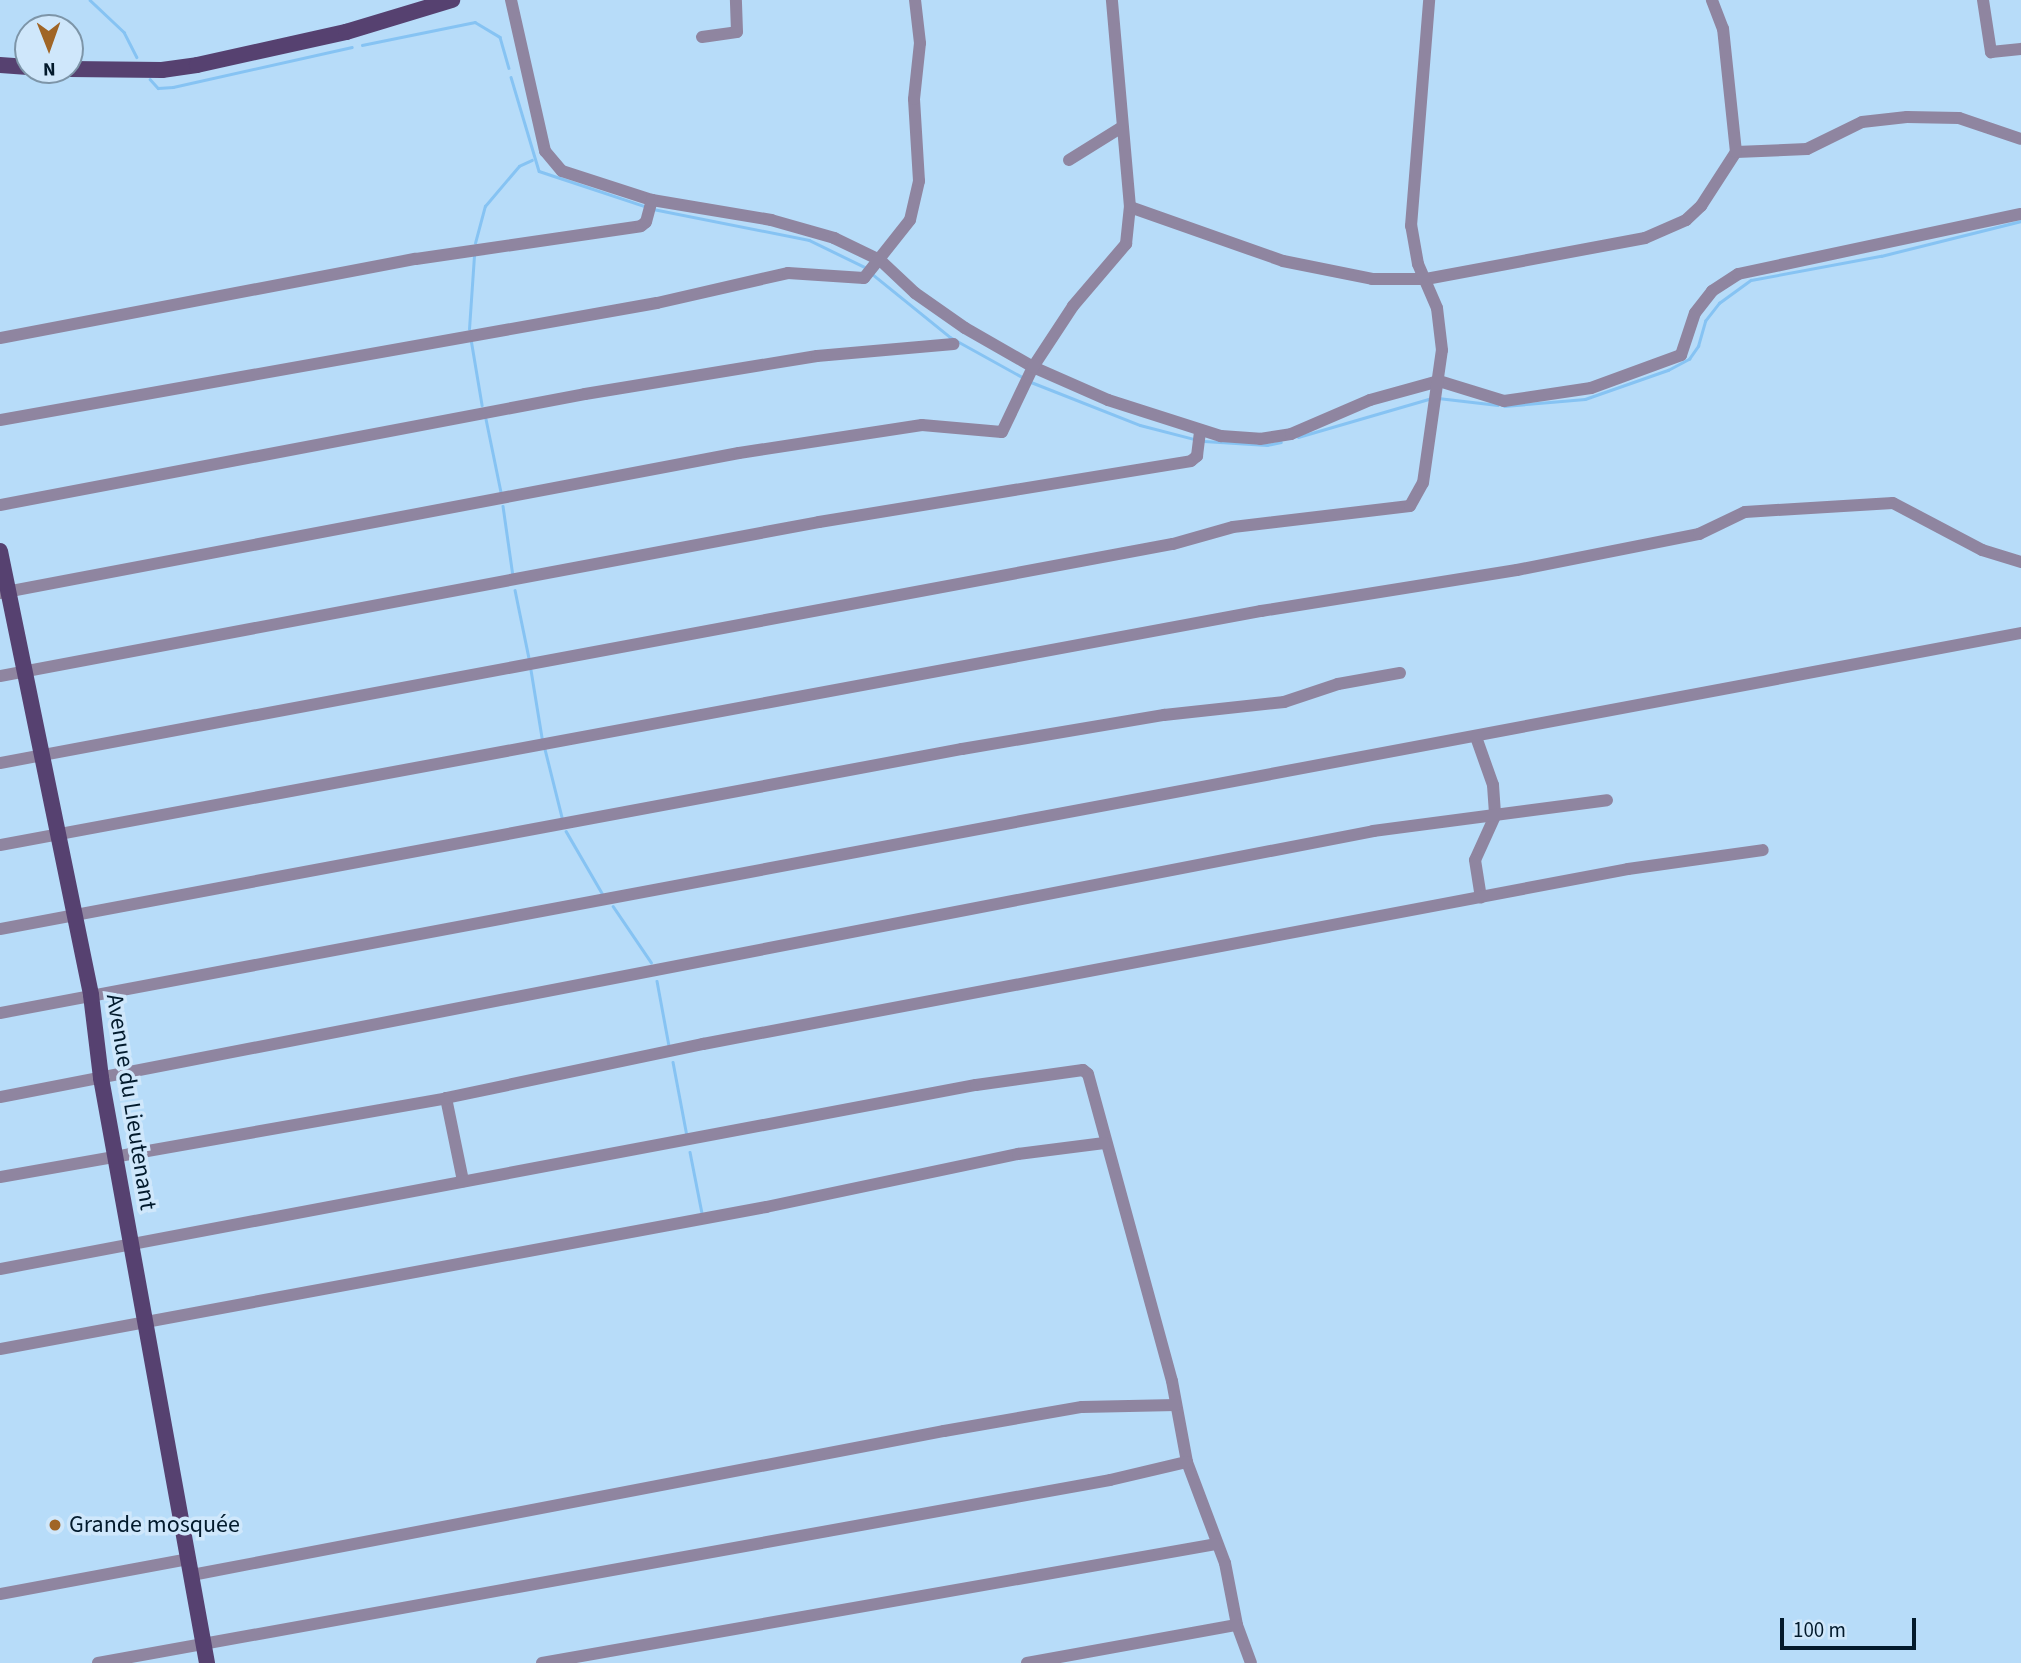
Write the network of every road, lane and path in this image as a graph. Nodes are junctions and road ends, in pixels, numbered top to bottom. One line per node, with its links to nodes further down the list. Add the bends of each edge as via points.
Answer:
1 (452, 0): 11 (main road, via 346,32 197,65 162,70)
2 (511, 0): 16 (street, via 533,106 552,164)
3 (736, 0): 9 (street, via 737,32)
4 (915, 0): 19 (street, via 920,43 914,99 919,181 910,220)
5 (1112, 0): 12 (street)
6 (1429, 0): 20 (street, via 1411,226)
7 (1712, 0): 14 (street, via 1723,29)
8 (1983, 0): 10 (street, via 1991,51)
9 (702, 37)
10 (2021, 49)
11 (84, 69)
12 (1122, 127): 15 (street); 17 (street)
13 (2021, 139): 14 (street, via 1959,118 1908,117 1862,122 1807,149)
14 (1736, 152): 20 (street, via 1701,206 1670,229 1622,243)
15 (1069, 160)
16 (651, 206): 19 (street, via 808,229); 21 (street, via 640,226 416,259)
17 (1130, 207): 20 (street, via 1318,270 1372,279); 23 (street, via 1126,244 1073,306)
18 (2021, 214): 24 (street, via 1738,274 1712,291 1695,313 1681,355 1591,388 1504,401)
19 (874, 267): 23 (street, via 965,328); 25 (street, via 850,280 788,272 657,303)
20 (1426, 279): 24 (street, via 1443,332)
21 (0, 338)
22 (953, 344): 27 (street, via 817,356 571,396)
23 (1033, 366): 26 (street); 30 (street, via 1002,432 922,425 739,453)
24 (1437, 392): 26 (street, via 1370,400 1291,434 1260,439); 36 (street, via 1423,483 1410,506 1396,510 1233,527 1173,544)
25 (0, 421)
26 (1200, 438): 32 (street, via 1191,460 819,522)
27 (0, 505)
28 (0, 551): 30 (main road, Avenue du Lieutenant)
29 (2021, 562): 40 (street, via 1982,550 1893,503 1745,512 1699,534 1517,570 1234,616)
30 (4, 592): 32 (main road, Avenue du Lieutenant)
31 (2021, 633): 35 (street)
32 (22, 672): 34 (street); 36 (main road, Avenue du Lieutenant)
33 (1400, 673): 44 (street, via 1338,684 1284,702 1164,715 1002,742)
34 (0, 676)
35 (1476, 737): 39 (street, via 1493,785); 46 (street)
36 (41, 755): 37 (street); 40 (main road, Avenue du Lieutenant)
37 (0, 762)
38 (1607, 800): 39 (street)
39 (1495, 816): 43 (street, via 1475,860); 48 (street, via 1373,831)
40 (56, 836): 41 (street); 44 (main road, Avenue du Lieutenant)
41 (0, 845)
42 (1763, 850): 43 (street, via 1628,869)
43 (1481, 898): 50 (street, via 703,1044)
44 (74, 915): 45 (street); 46 (main road, Avenue du Lieutenant)
45 (0, 929)
46 (91, 995): 47 (street); 48 (main road, Avenue du Lieutenant)
47 (0, 1013)
48 (101, 1078): 49 (street); 52 (main road, Avenue du Lieutenant)
49 (0, 1097)
50 (446, 1098): 52 (street); 54 (street)
51 (1104, 1143): 54 (street, via 1088,1074 1070,1070); 57 (street, via 1018,1154 766,1207); 59 (street)
52 (115, 1155): 53 (street); 55 (main road, Avenue du Lieutenant)
53 (0, 1177)
54 (463, 1181): 55 (street)
55 (131, 1243): 56 (street); 57 (main road, Avenue du Lieutenant)
56 (0, 1269)
57 (146, 1320): 58 (street); 62 (main road, Avenue du Lieutenant)
58 (0, 1349)
59 (1176, 1405): 60 (street); 62 (street, via 1082,1407)
60 (1187, 1462): 61 (street); 65 (street, via 1111,1480)
61 (1216, 1544): 64 (street, via 1225,1563); 68 (street)
62 (190, 1567): 63 (street); 65 (main road, Avenue du Lieutenant)
63 (0, 1594)
64 (1237, 1625): 69 (street); 70 (street)
65 (203, 1643): 66 (street); 67 (main road, Avenue du Lieutenant)
66 (98, 1663)
67 (207, 1663)
68 (542, 1663)
69 (1027, 1663)
70 (1251, 1663)

